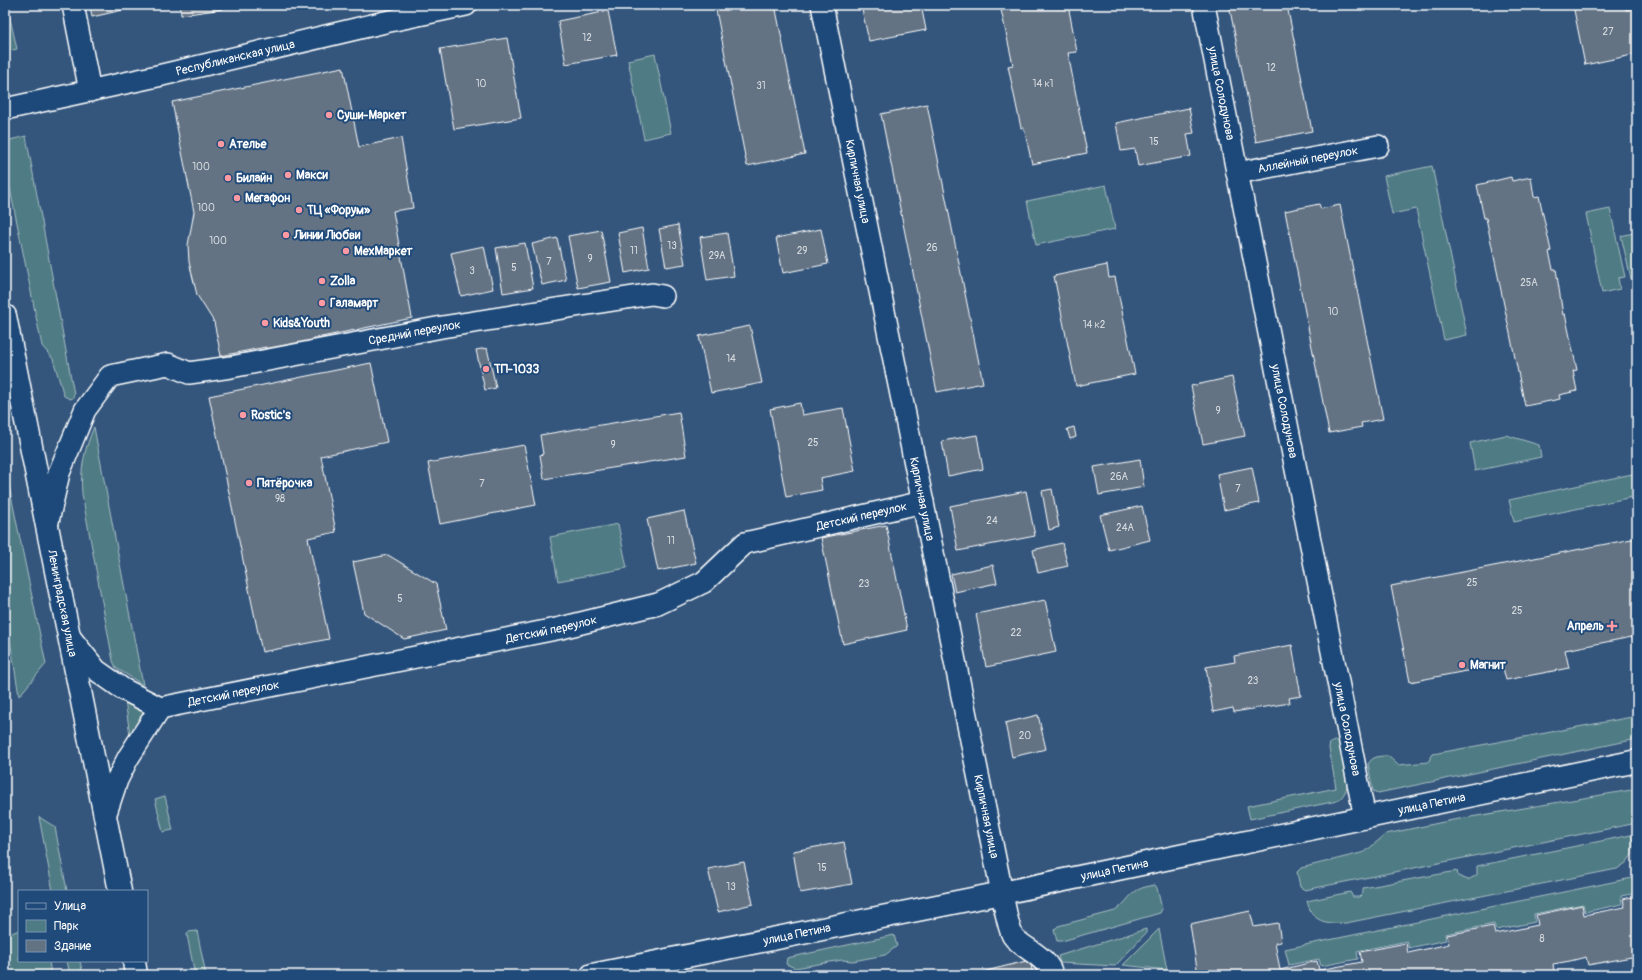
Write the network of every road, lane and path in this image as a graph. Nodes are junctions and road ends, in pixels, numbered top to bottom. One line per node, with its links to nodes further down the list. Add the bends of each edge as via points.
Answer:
1 (72, 5): 5 (street)
2 (466, 5): 5 (street, Республиканская улица)
3 (822, 5): 11 (street, Кирпичная улица)
4 (1204, 5): 8 (street, улица Солодунова)
5 (90, 91): 6 (street, Республиканская улица)
6 (5, 109)
7 (1378, 146): 8 (street, Аллейный переулок)
8 (1237, 173): 17 (street, улица Солодунова)
9 (663, 296): 12 (street, Средний переулок, via 652,294 559,307 231,367 189,373 168,364 110,376 85,410 59,473)
10 (5, 316): 12 (main road, Ленинградская улица)
11 (922, 502): 14 (street, Детский переулок, via 745,543 704,582 658,604 561,628); 19 (street, Кирпичная улица)
12 (46, 526): 13 (main road, Ленинградская улица)
13 (69, 636): 14 (street, via 96,670 123,689); 16 (main road, Ленинградская улица)
14 (160, 708): 16 (street, via 128,758 117,780)
15 (1637, 760): 17 (main road, улица Петина)
16 (105, 816): 18 (main road, Ленинградская улица)
17 (1365, 818): 19 (main road, улица Петина)
18 (120, 890)
19 (1002, 893): 22 (main road, улица Петина); 23 (street, Кирпичная улица, via 1013,936 1052,970)
20 (134, 962): 21 (main road)
21 (136, 975)
22 (592, 975)
23 (1052, 975)

